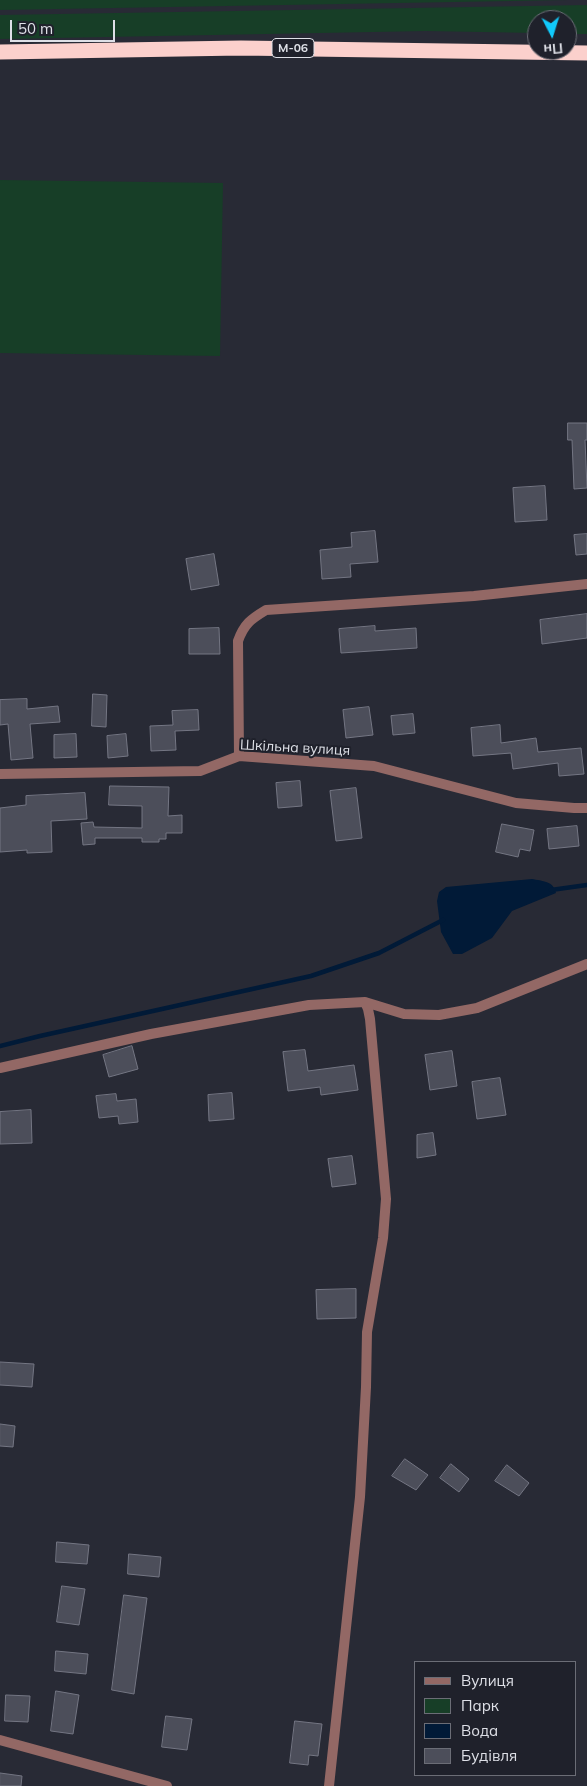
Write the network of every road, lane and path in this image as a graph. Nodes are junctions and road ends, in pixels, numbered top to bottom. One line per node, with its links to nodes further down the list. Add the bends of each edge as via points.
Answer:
1 (0, 52): 2 (highway, М-06, via 241,48)
2 (587, 53)
3 (587, 584): 4 (street, via 474,596 266,610 243,629 238,641)
4 (239, 756): 5 (street, Шкільна вулиця, via 200,771); 6 (street, Шкільна вулиця, via 374,766 516,803)
5 (0, 774)
6 (587, 808)
7 (587, 964): 8 (street, via 477,1008 439,1015 404,1014)
8 (364, 1002): 9 (street, via 309,1004 151,1034); 12 (street, via 370,1019 386,1199 383,1238 367,1332 360,1497)
9 (0, 1068)
10 (0, 1740): 11 (street)
11 (167, 1786)
12 (329, 1786)

